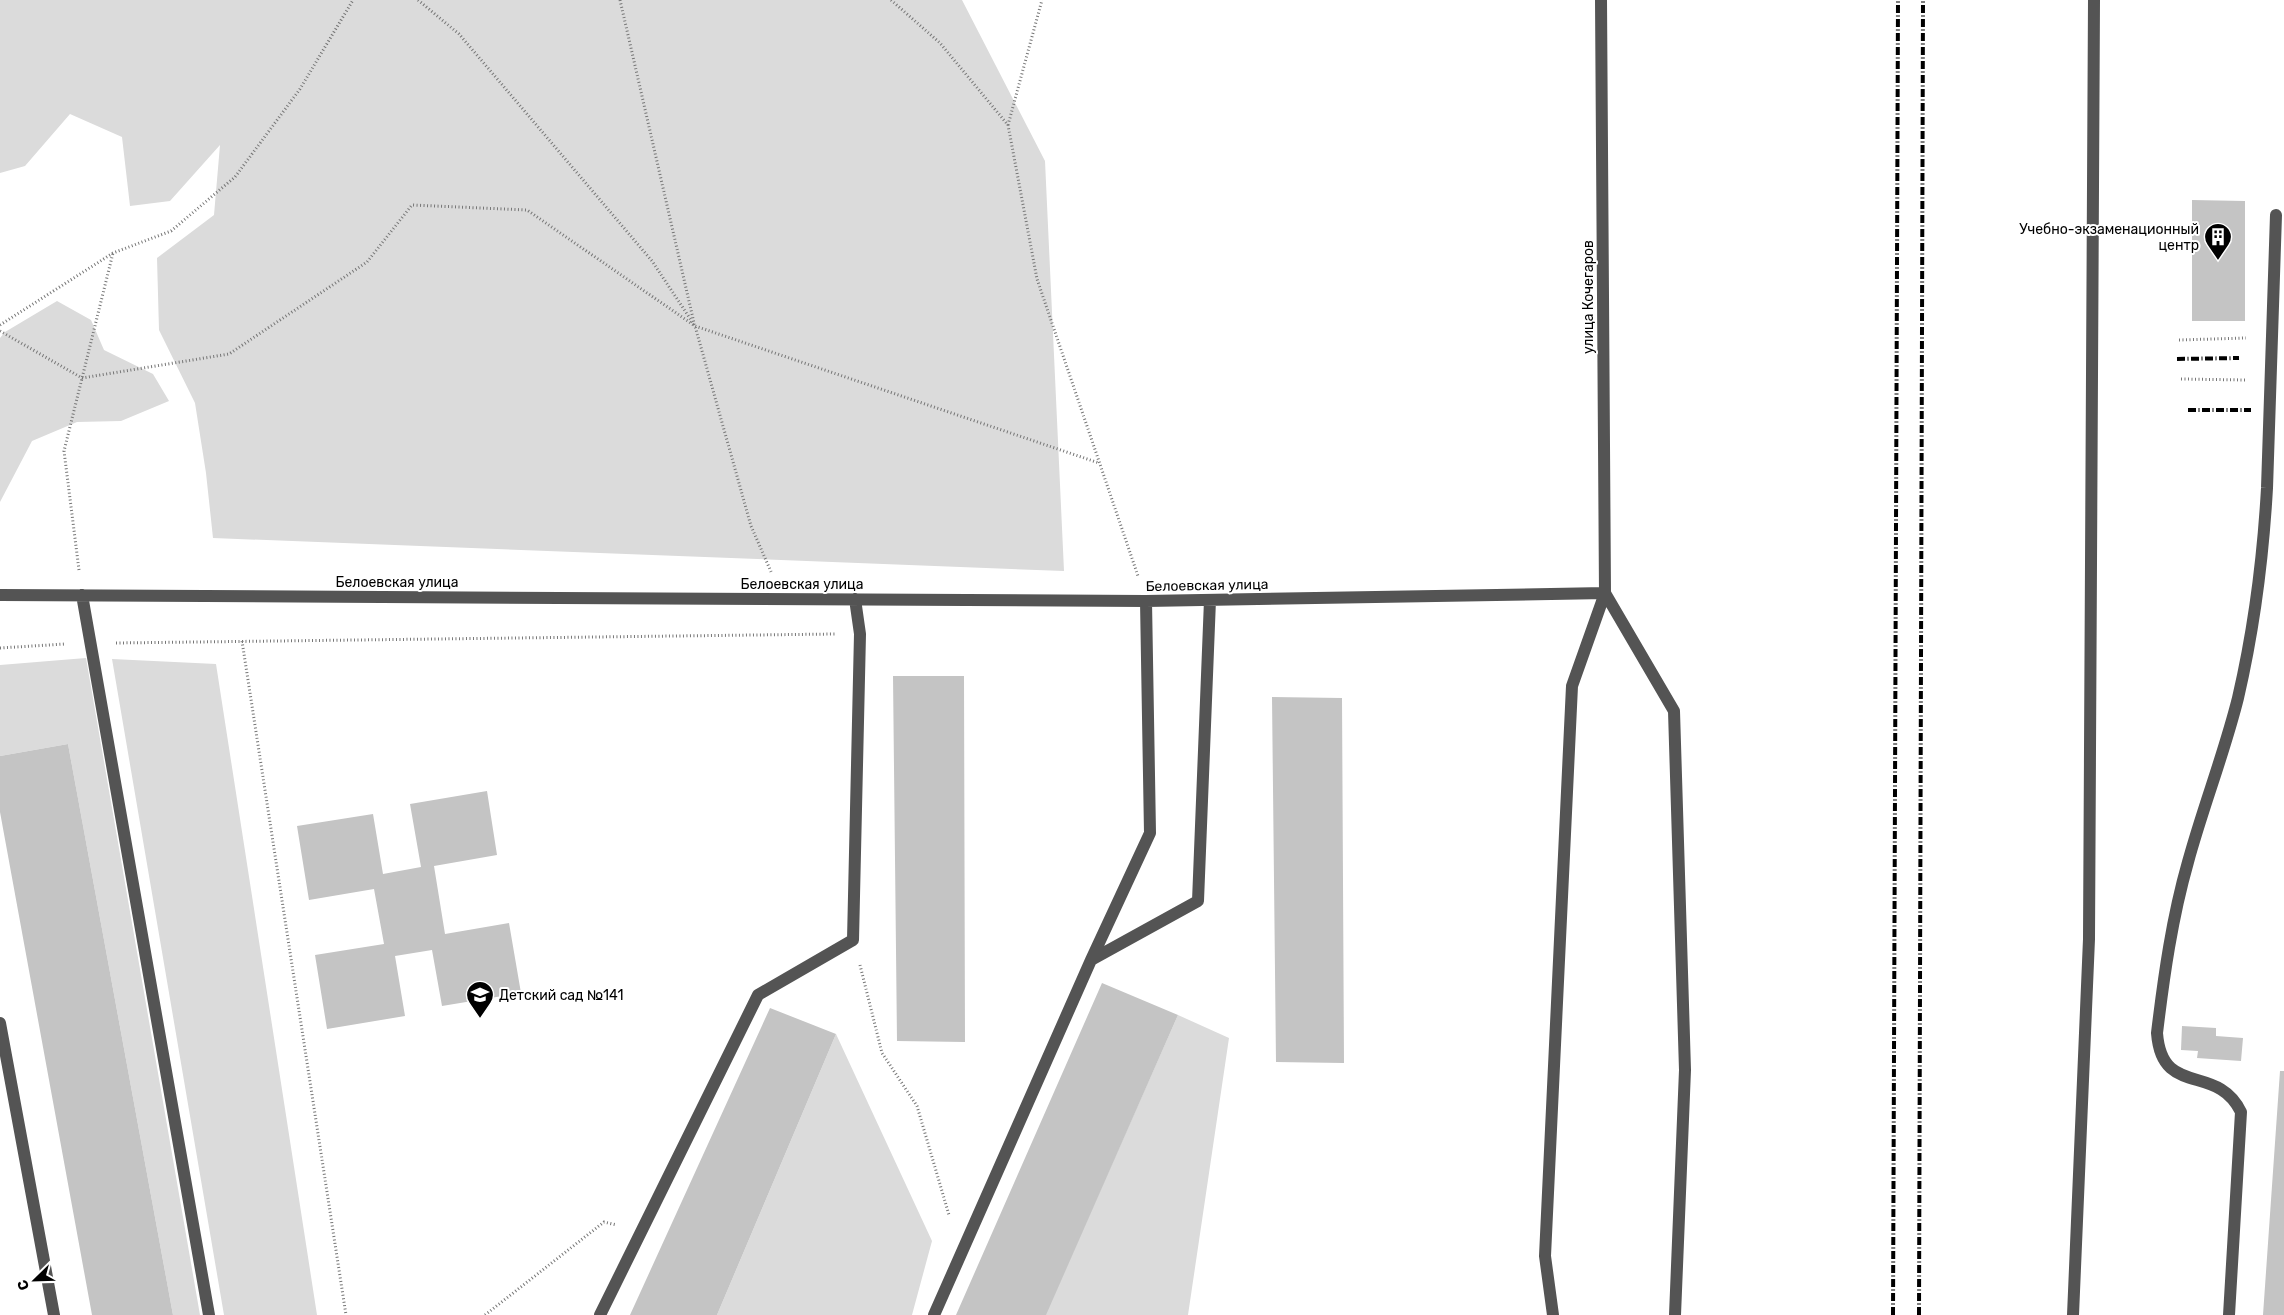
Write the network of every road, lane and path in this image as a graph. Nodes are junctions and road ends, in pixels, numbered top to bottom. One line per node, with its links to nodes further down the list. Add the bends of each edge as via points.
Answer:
1 (353, 0): 10 (path, via 300,90 235,177 171,231)
2 (418, 0): 12 (path, via 459,34 485,64 652,261)
3 (620, 0): 12 (path)
4 (891, 0): 8 (path, via 940,43)
5 (1042, 0): 8 (path)
6 (1601, 0): 20 (street, улица Кочегаров)
7 (2094, 0): 44 (street, via 2089,939)
8 (1008, 125): 19 (path, via 1037,279)
9 (2276, 215): 14 (street)
10 (113, 252): 11 (path); 16 (path)
11 (0, 325)
12 (695, 326): 16 (path, via 527,210 412,205 367,262 229,354); 19 (path); 23 (path, via 751,526)
13 (0, 331): 16 (path)
14 (2271, 338): 15 (path); 18 (street)
15 (2179, 340)
16 (82, 378): 22 (path, via 64,451)
17 (2181, 379): 18 (path)
18 (2270, 380): 45 (street, via 2264,532 2253,624 2230,727 2179,896 2170,936 2157,1033 2158,1046 2172,1071 2224,1090 2235,1099 2241,1112)
19 (1099, 463): 26 (path)
20 (1604, 593): 25 (street, Белоевская улица); 42 (street, via 1572,686 1546,1256); 43 (street, via 1674,711 1685,1070)
21 (0, 595): 22 (street, Белоевская улица)
22 (82, 596): 23 (street, Белоевская улица); 29 (street)
23 (782, 599): 24 (street, Белоевская улица)
24 (855, 599): 26 (street, Белоевская улица); 27 (street)
25 (1210, 600): 26 (street, Белоевская улица); 32 (street, via 1198,901)
26 (1146, 601): 32 (street, via 1150,833)
27 (860, 634): 28 (path); 31 (street)
28 (242, 642): 29 (path); 38 (path)
29 (90, 643): 30 (path); 37 (street)
30 (0, 648)
31 (853, 940): 34 (street, via 758,995); 35 (path, via 882,1053 917,1106)
32 (1091, 960): 35 (street)
33 (0, 1023): 36 (street)
34 (642, 1231): 39 (path, via 604,1222); 40 (street)
35 (961, 1255): 41 (street)
36 (54, 1315)
37 (209, 1315)
38 (346, 1315)
39 (485, 1315)
40 (600, 1315)
41 (934, 1315)
42 (1553, 1315)
43 (1675, 1315)
44 (2073, 1315)
45 (2229, 1315)

